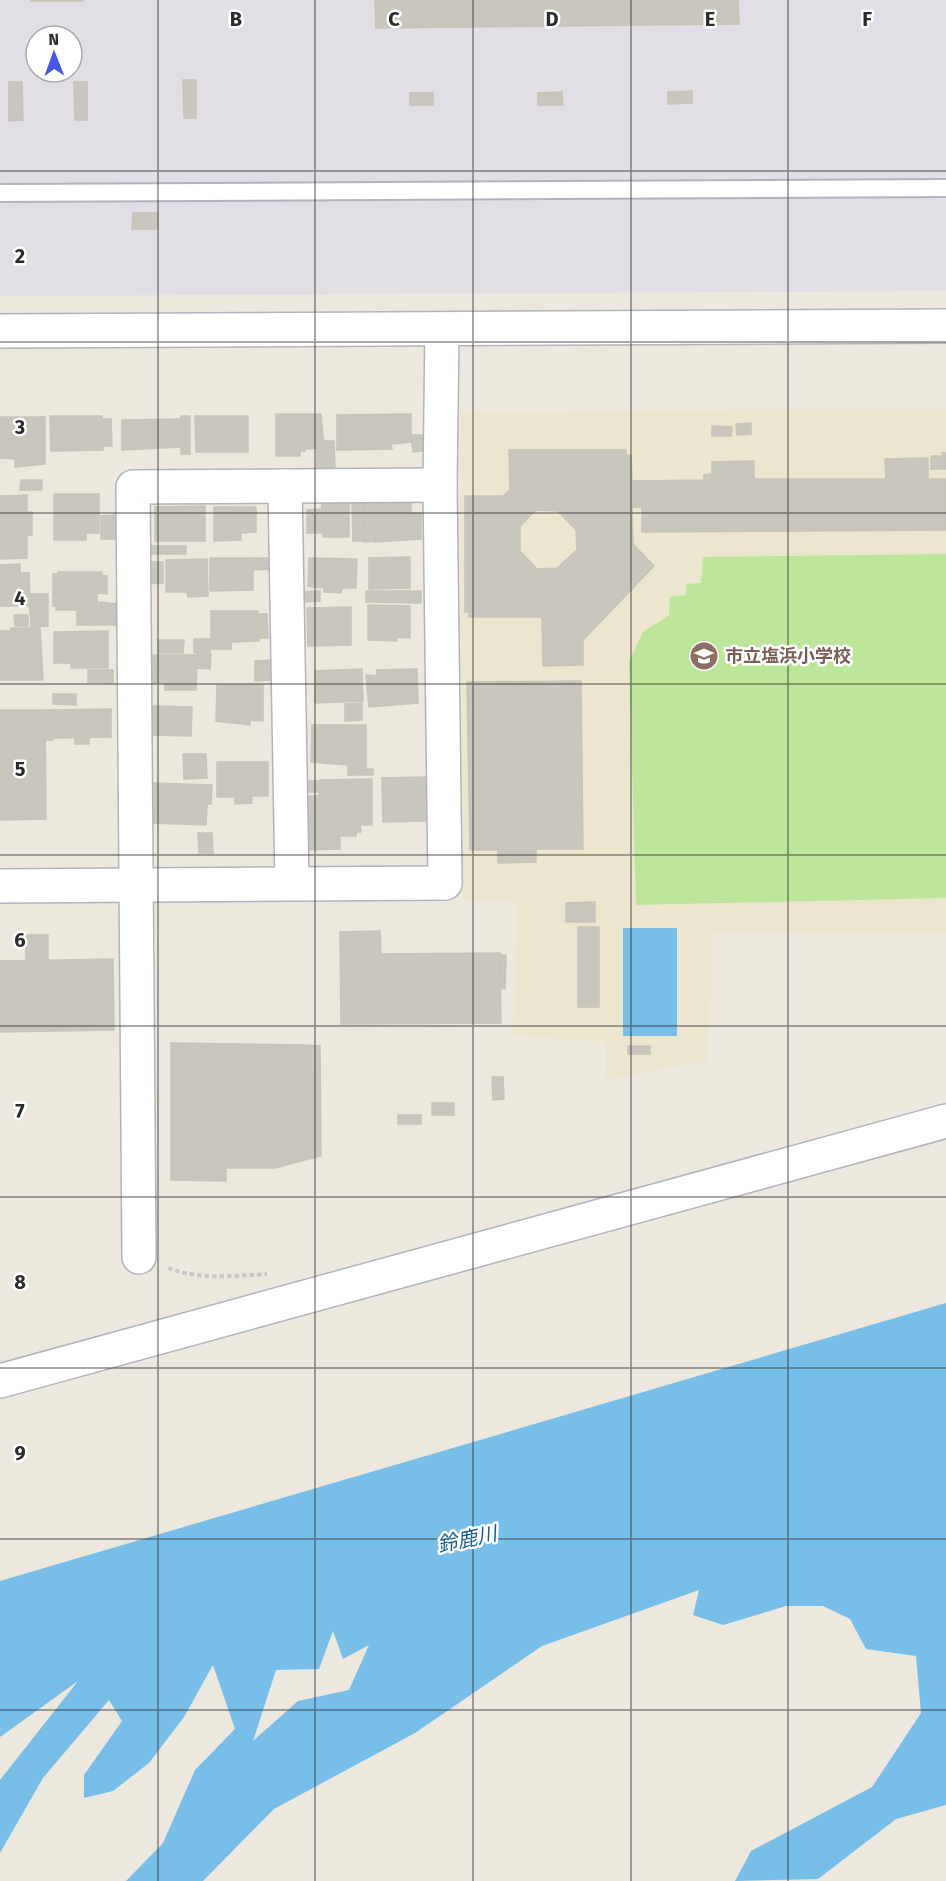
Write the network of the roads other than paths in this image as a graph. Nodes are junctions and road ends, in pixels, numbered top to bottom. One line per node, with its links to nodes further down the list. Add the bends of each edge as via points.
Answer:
1 (946, 188): 2 (lane)
2 (0, 194)
3 (946, 326): 4 (street)
4 (442, 329): 5 (street); 6 (street)
5 (0, 332)
6 (440, 485): 7 (street); 8 (street, via 446,883)
7 (285, 486): 8 (street); 9 (street, via 133,487)
8 (292, 883): 9 (street)
9 (135, 885): 10 (street); 12 (street)
10 (0, 886)
11 (946, 1121): 13 (street)
12 (139, 1257)
13 (0, 1381)

